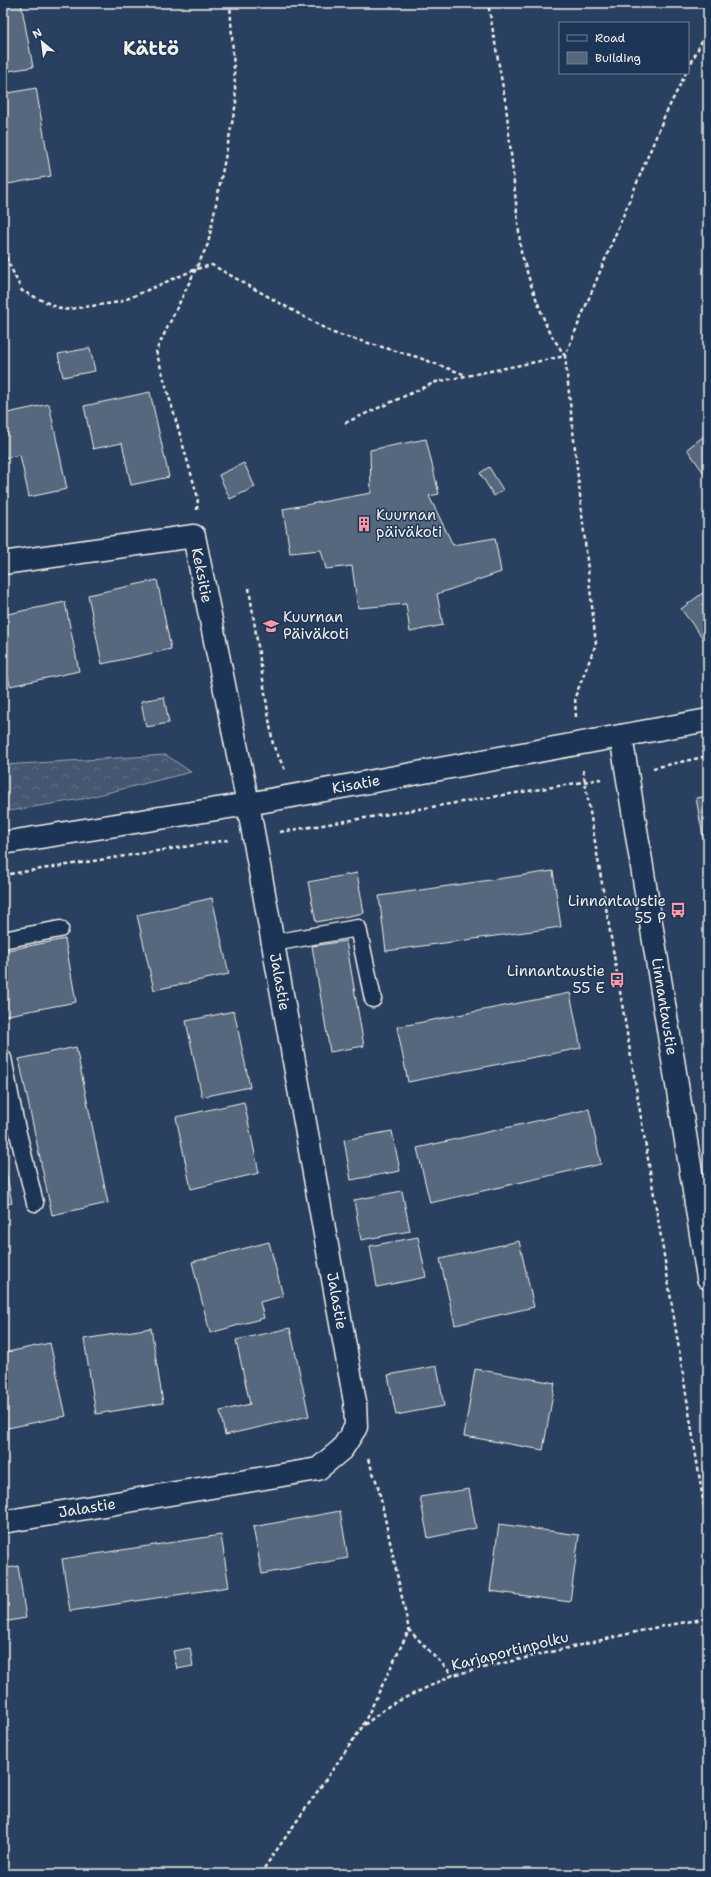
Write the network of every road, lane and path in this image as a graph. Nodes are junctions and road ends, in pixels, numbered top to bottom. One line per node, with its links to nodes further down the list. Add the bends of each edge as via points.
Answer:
1 (230, 3): 7 (path, via 236,104 208,244)
2 (488, 3): 8 (path, via 506,105 521,252 548,330)
3 (708, 29): 4 (path)
4 (689, 67)
5 (686, 74): 8 (path, via 665,115)
6 (3, 251): 7 (path, via 22,291 63,310 120,302)
7 (196, 269): 9 (path, via 212,265 333,333 416,357); 11 (path, via 156,351 198,498)
8 (565, 356): 9 (path); 16 (path, via 596,644 575,697)
9 (467, 376): 10 (path, via 436,382)
10 (345, 423)
11 (194, 536): 12 (street, Keksitie); 21 (street, Keksitie)
12 (3, 563)
13 (249, 588): 20 (path, via 273,745 288,778)
14 (708, 720): 15 (street, Kisatie)
15 (621, 736): 16 (street, Kisatie); 18 (street, Linnantaustie)
16 (578, 744): 19 (path); 20 (street, Kisatie)
17 (708, 756): 18 (path)
18 (626, 774): 19 (path); 31 (street, Linnantaustie)
19 (585, 783): 22 (path); 34 (path, via 664,1250)
20 (283, 798): 21 (street, Kisatie)
21 (248, 804): 22 (street, Jalastie); 23 (street, Kisatie)
22 (253, 836): 24 (path); 27 (street, Jalastie)
23 (3, 843)
24 (3, 875)
25 (60, 929): 26 (lane)
26 (3, 940)
27 (273, 943): 28 (lane, via 358,928); 32 (street, Jalastie, via 355,1402)
28 (373, 999)
29 (3, 1058): 30 (lane)
30 (35, 1203)
31 (708, 1278)
32 (356, 1427): 33 (street, Jalastie, via 342,1450 318,1469); 36 (path, via 378,1486)
33 (3, 1522)
34 (708, 1531)
35 (708, 1618): 37 (path, Karjaportinpolku, via 653,1628)
36 (409, 1630): 37 (path); 38 (path)
37 (453, 1675): 38 (path, Karjaportinpolku, via 390,1705)
38 (363, 1726): 39 (path, Karjaportinpolku)
39 (260, 1874)

